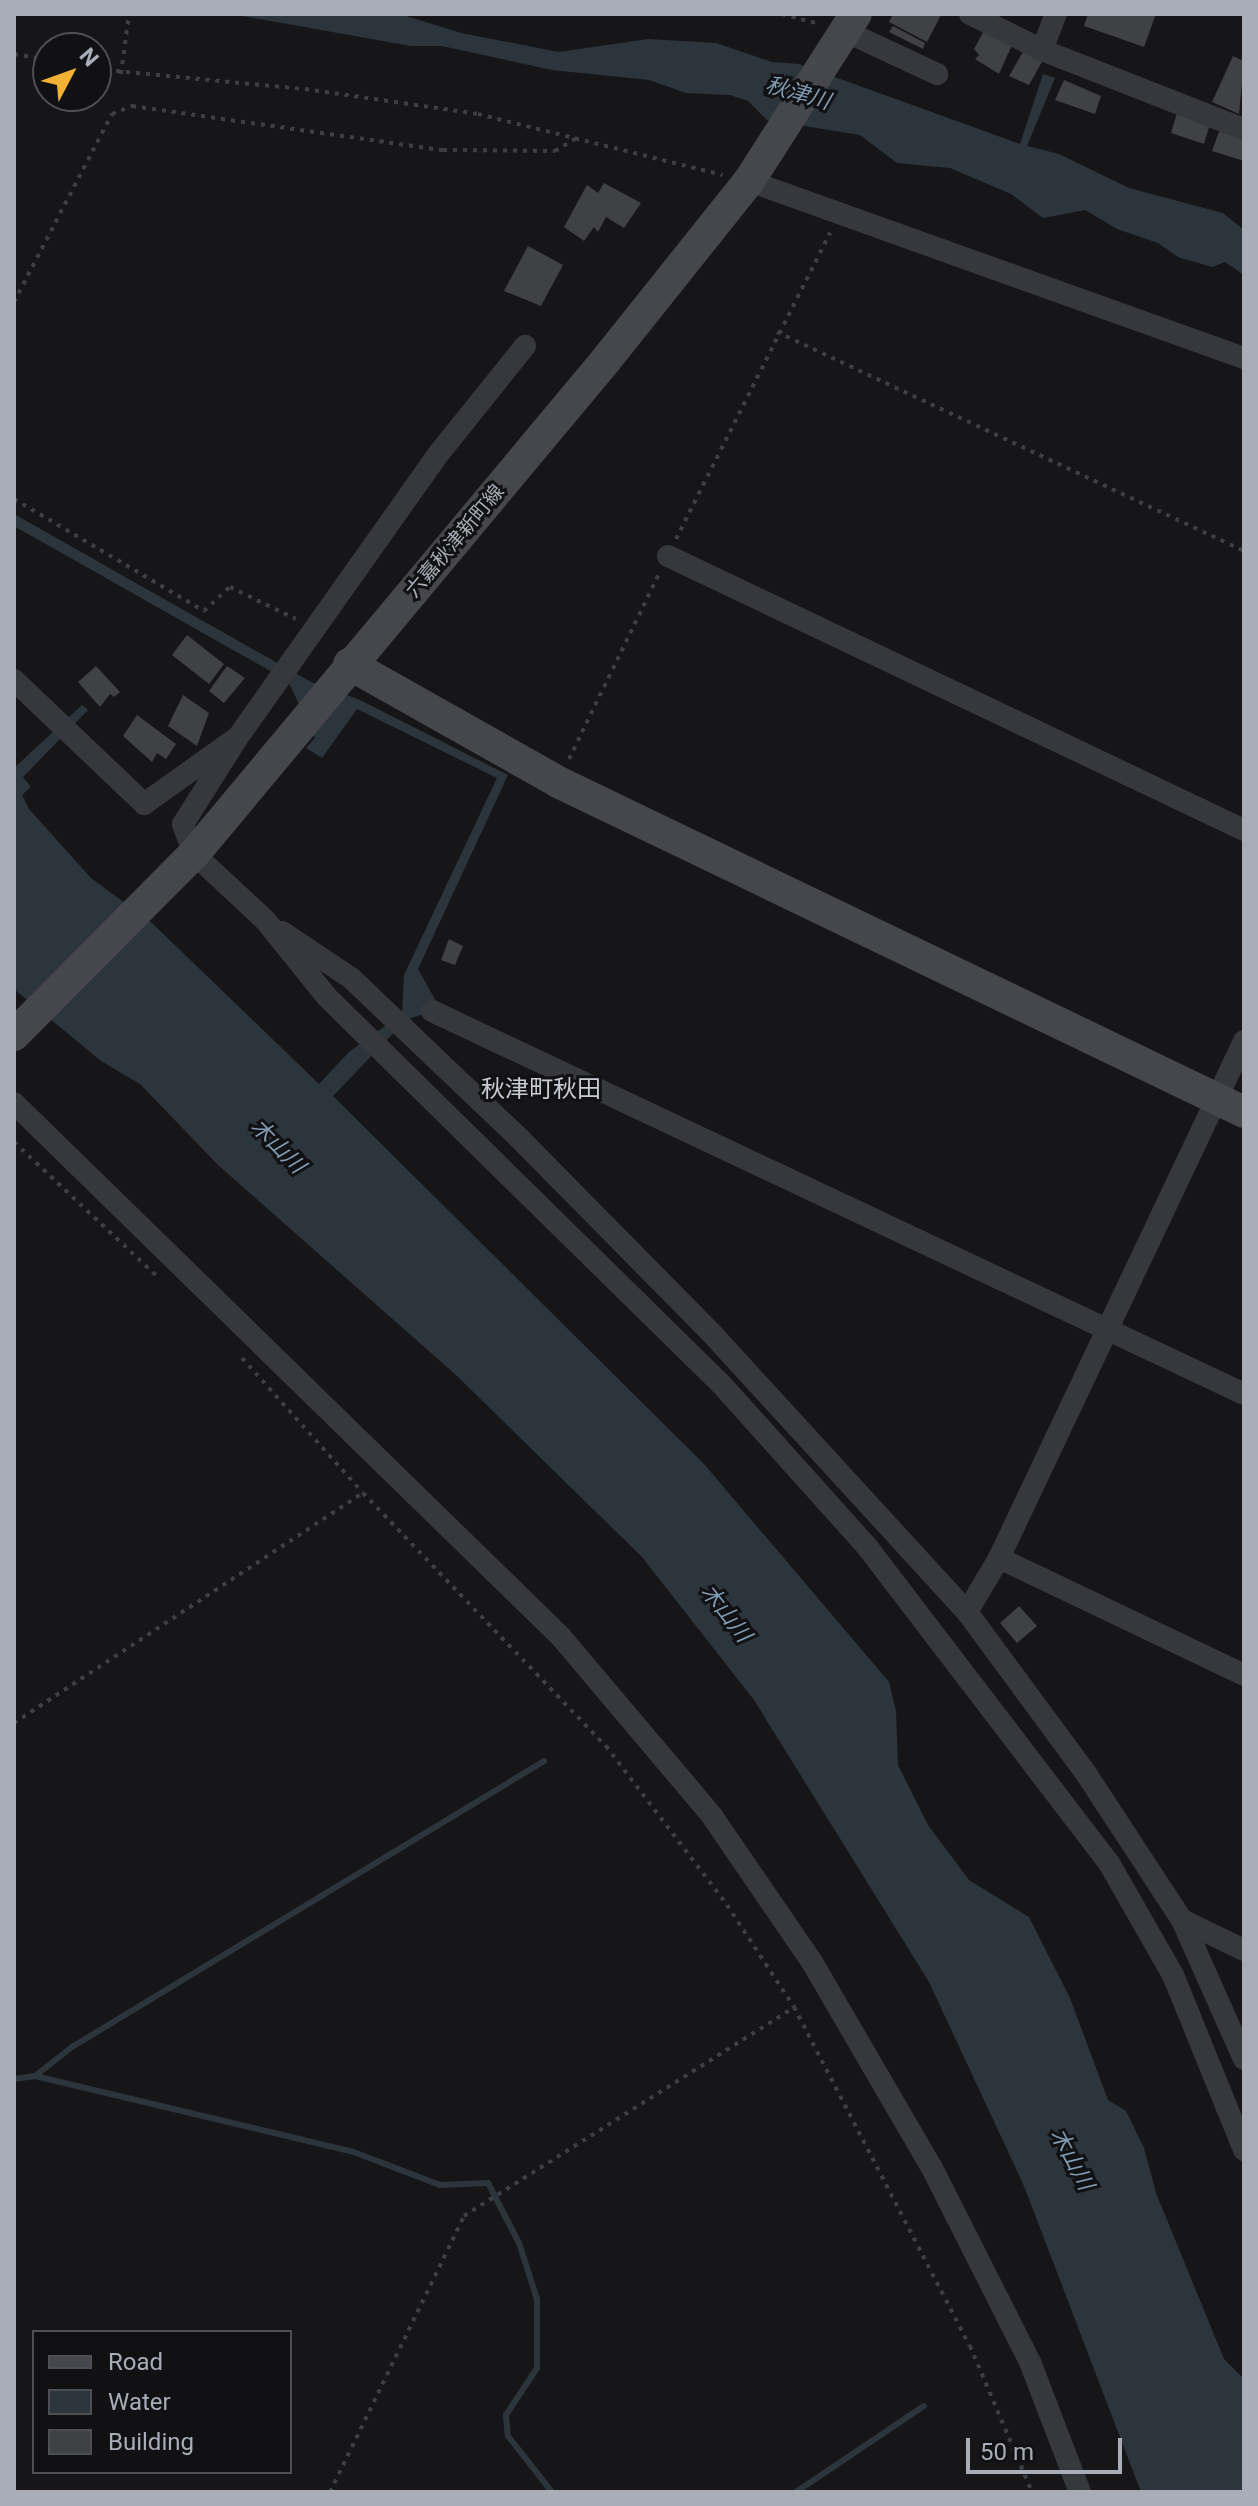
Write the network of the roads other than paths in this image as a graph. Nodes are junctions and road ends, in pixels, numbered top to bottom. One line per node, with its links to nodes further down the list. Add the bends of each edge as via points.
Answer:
1 (970, 14): 4 (street)
2 (1056, 14): 4 (street)
3 (851, 22): 5 (street); 7 (main road, 六嘉秋津新町線)
4 (1042, 50): 6 (street)
5 (937, 74)
6 (1244, 129)
7 (749, 181): 9 (street); 11 (main road, 六嘉秋津新町線)
8 (525, 346): 13 (street, via 440,452)
9 (1244, 358)
10 (668, 556): 14 (street)
11 (349, 664): 15 (main road, 六嘉秋津新町線); 21 (main road, via 558,782)
12 (14, 680): 13 (street, via 144,804)
13 (238, 737): 15 (street, via 183,824)
14 (1244, 830)
15 (194, 854): 16 (street); 18 (main road, 六嘉秋津新町線)
16 (265, 920): 25 (street, via 351,978 522,1141 715,1337); 30 (street, via 327,997 722,1385 877,1560 1109,1863 1173,1975)
17 (432, 1011): 22 (street)
18 (14, 1035)
19 (1244, 1041): 21 (street)
20 (14, 1103): 31 (street, via 561,1637 712,1816 812,1962 932,2168 1030,2362)
21 (1230, 1105): 22 (street)
22 (1108, 1328): 23 (street); 24 (street)
23 (1244, 1394)
24 (999, 1558): 25 (street); 26 (street)
25 (967, 1612): 27 (street, via 1087,1775)
26 (1244, 1675)
27 (1182, 1920): 28 (street); 29 (street)
28 (1244, 1950)
29 (1244, 2059)
30 (1244, 2150)
31 (1080, 2492)

